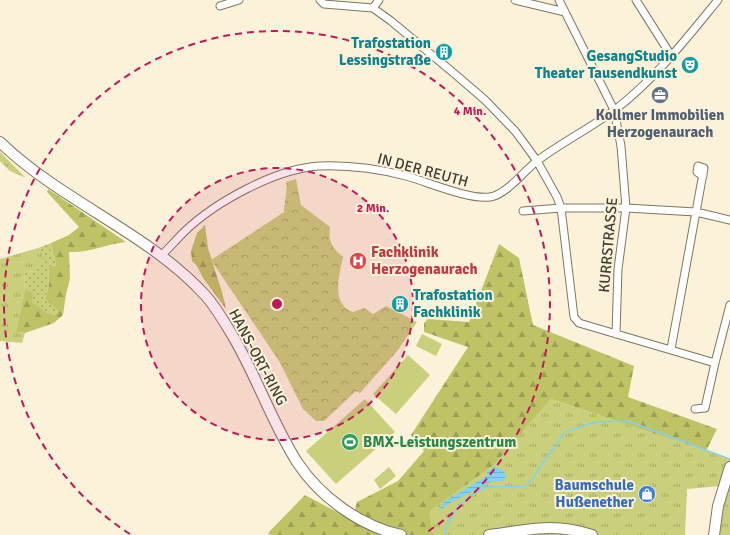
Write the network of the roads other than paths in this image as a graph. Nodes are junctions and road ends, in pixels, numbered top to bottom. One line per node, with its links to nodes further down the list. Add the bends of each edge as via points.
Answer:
1 (239, 0): 8 (street)
2 (320, 0): 9 (street, via 324,4)
3 (379, 0): 9 (street)
4 (515, 0): 10 (street)
5 (559, 0): 10 (street, KURRSTRASSE)
6 (636, 0): 11 (street)
7 (718, 0): 11 (street)
8 (220, 6)
9 (372, 8): 14 (street, via 485,100 515,131)
10 (565, 12): 12 (street, KURRSTRASSE)
11 (672, 57): 12 (street, via 641,89)
12 (614, 110): 14 (street); 17 (street, KURRSTRASSE, via 625,178)
13 (0, 142): 21 (main road, HANS-ORT-RING, via 28,166)
14 (537, 161): 16 (street); 21 (street, IN DER REUTH, via 500,194 490,197 472,196 381,170 319,166 278,176 230,198 189,228)
15 (702, 176): 19 (street)
16 (561, 208): 17 (street); 18 (street); 23 (street, via 574,317 579,323)
17 (626, 208): 19 (street); 23 (street, KURRSTRASSE, via 618,269)
18 (523, 211)
19 (696, 212): 20 (street); 24 (street)
20 (730, 220)
21 (161, 256): 29 (main road, HANS-ORT-RING, via 187,276 207,297 224,321 251,369 284,440 310,478 343,509 378,528)
22 (730, 305): 25 (street)
23 (616, 334): 24 (street)
24 (670, 349): 25 (street)
25 (715, 363): 26 (street, via 705,408)
26 (695, 408)
27 (730, 467): 32 (main road, via 718,506)
28 (501, 534): 30 (main road); 31 (main road, via 537,527 556,527)
29 (401, 535)
30 (489, 535)
31 (592, 535)
32 (714, 535)

